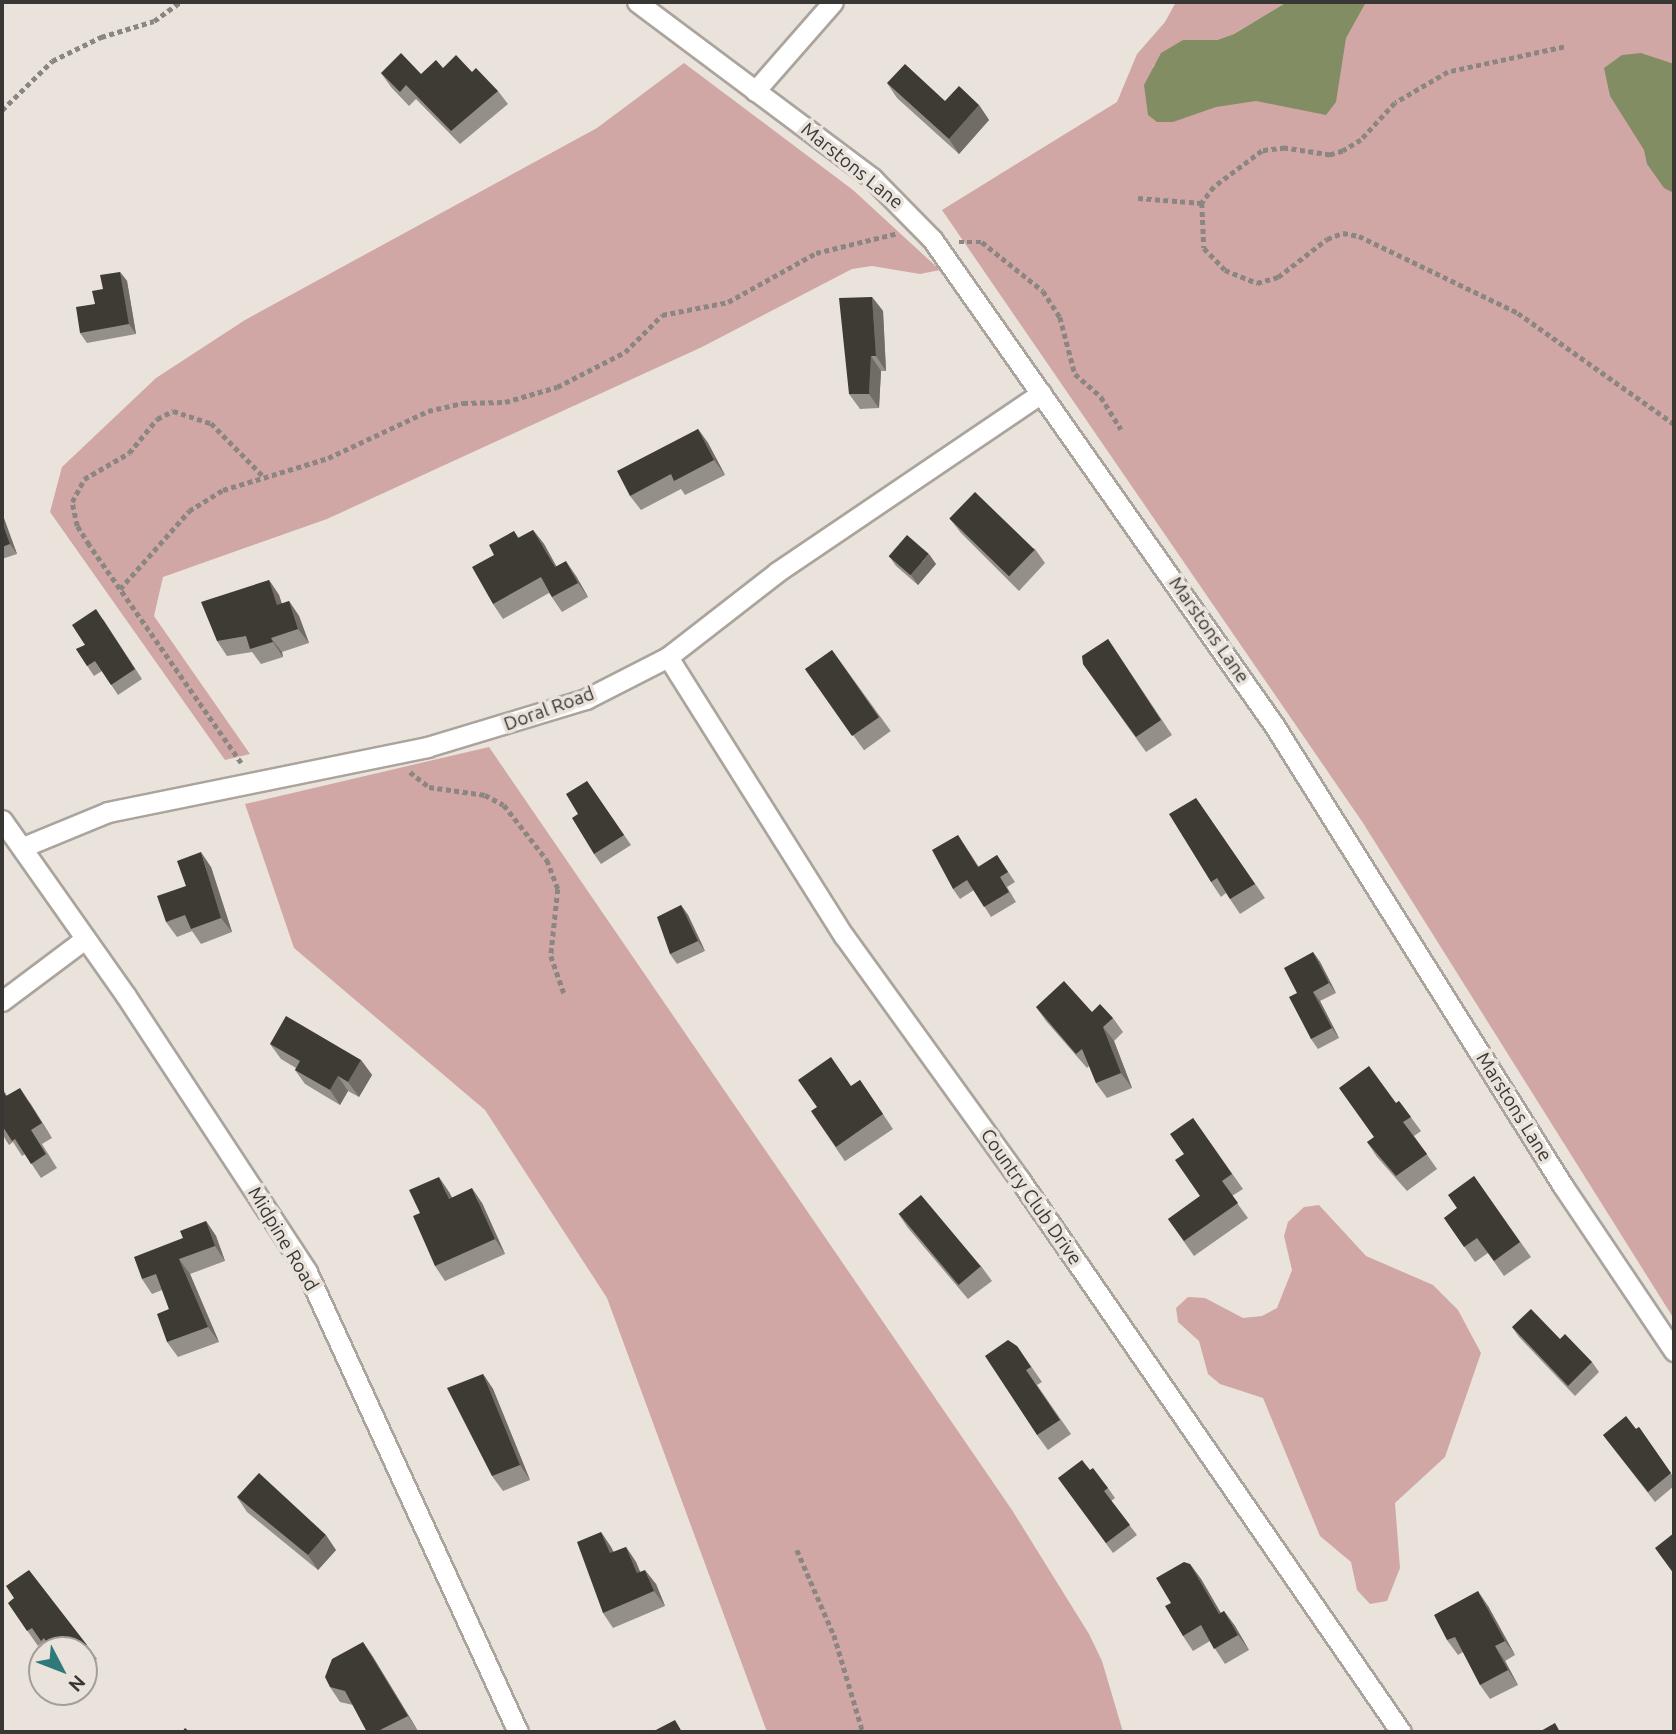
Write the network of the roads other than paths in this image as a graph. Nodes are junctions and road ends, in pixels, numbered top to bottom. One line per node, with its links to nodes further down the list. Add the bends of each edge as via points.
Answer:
1 (637, 2): 3 (street, Marstons Lane)
2 (834, 2): 3 (street)
3 (755, 91): 4 (street, Marstons Lane, via 872,178 932,239)
4 (1041, 393): 5 (street, Doral Road, via 776,572); 10 (street, Marstons Lane, via 1274,725 1563,1186)
5 (668, 657): 7 (street, Doral Road, via 586,699 497,729 108,812); 12 (street, Country Club Drive, via 844,936 1020,1180)
6 (2, 820): 7 (street, Midpine Road)
7 (23, 847): 8 (street, Midpine Road)
8 (85, 939): 9 (street); 11 (street, Midpine Road, via 307,1272)
9 (2, 1001)
10 (1674, 1351)
11 (518, 1732)
12 (1401, 1732)

